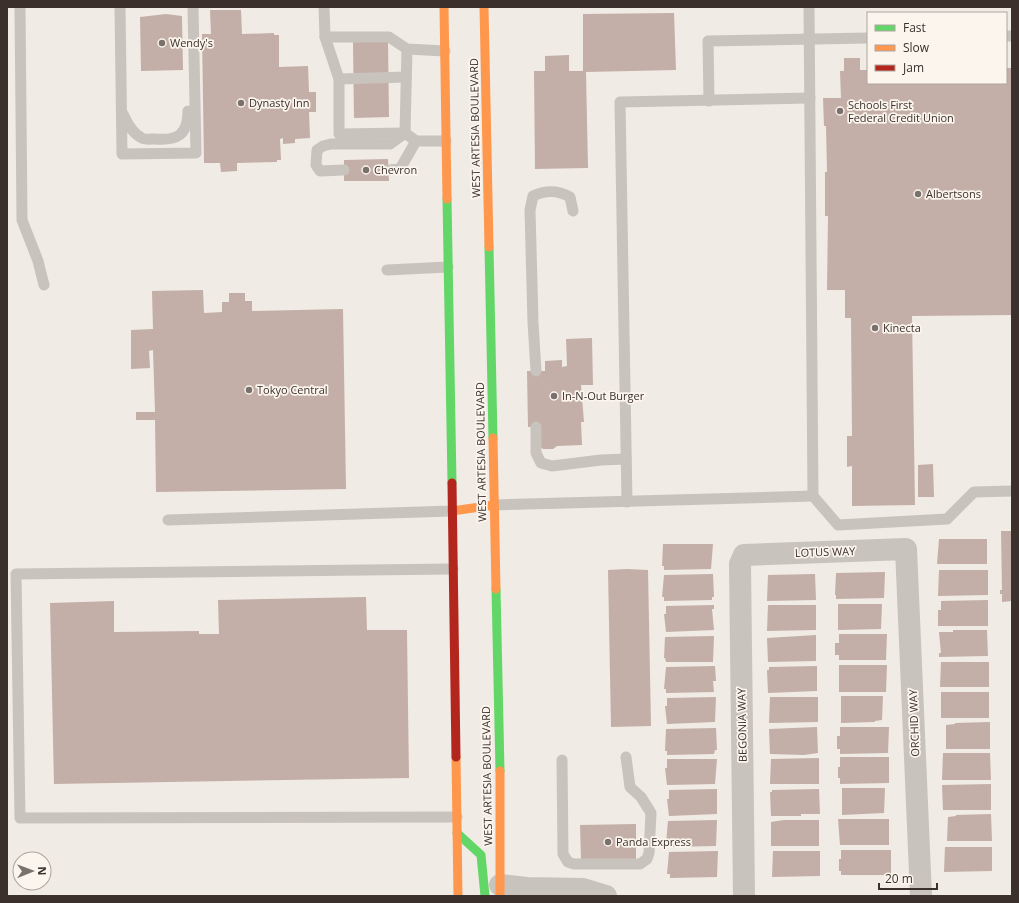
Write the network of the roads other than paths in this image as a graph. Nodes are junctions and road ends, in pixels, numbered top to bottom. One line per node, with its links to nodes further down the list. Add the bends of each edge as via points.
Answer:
1 (20, 7): 27 (lane, via 22,220 38,261)
2 (120, 7): 18 (lane)
3 (190, 7): 18 (lane, via 188,124 182,134 174,138 142,138 130,127)
4 (193, 7): 18 (lane, via 196,153 122,154)
5 (324, 7): 9 (lane)
6 (444, 7): 13 (main road)
7 (484, 7): 34 (main road, WEST ARTESIA BOULEVARD)
8 (809, 7): 11 (lane)
9 (325, 37): 12 (lane, via 389,37); 15 (lane)
10 (867, 38): 11 (lane)
11 (810, 39): 16 (lane); 17 (lane, via 708,41)
12 (407, 49): 13 (lane); 14 (lane)
13 (445, 51): 21 (main road)
14 (406, 77): 15 (lane); 19 (lane)
15 (339, 79): 19 (lane, via 339,134)
16 (810, 98): 17 (lane); 32 (lane)
17 (709, 101): 30 (lane, via 620,102)
18 (122, 111)
19 (405, 133): 20 (lane); 22 (lane, via 390,144 331,144 317,150 316,165 320,171)
20 (416, 141): 21 (lane); 23 (lane, via 400,169)
21 (446, 141): 25 (main road)
22 (344, 170)
23 (388, 170)
24 (573, 212): 28 (lane, via 570,197 560,192 544,191 533,196 530,210)
25 (448, 267): 26 (lane); 35 (main road)
26 (387, 270)
27 (44, 286)
28 (536, 371)
29 (536, 427): 30 (lane, via 536,453 541,463 552,466)
30 (626, 459): 33 (lane)
31 (1012, 491): 32 (lane, via 974,492 947,519 838,525)
32 (813, 496): 33 (lane)
33 (627, 502): 34 (lane)
34 (494, 505): 35 (main road); 44 (main road, WEST ARTESIA BOULEVARD)
35 (452, 511): 36 (lane); 39 (main road)
36 (168, 520)
37 (906, 550): 38 (street, LOTUS WAY); 48 (street, ORCHID WAY)
38 (744, 555): 47 (street, BEGONIA WAY, via 740,564)
39 (453, 569): 42 (main road); 42 (lane, via 16,574 19,802 20,818)
40 (626, 757): 41 (lane, via 630,788 641,797 651,814 649,853 647,859 640,864 568,862 563,854)
41 (562, 760)
42 (457, 817): 43 (main road)
43 (457, 833): 44 (main road, via 481,855); 45 (main road)
44 (495, 892): 46 (street, via 527,888 583,889)
45 (458, 896)
46 (606, 896)
47 (744, 896)
48 (921, 896)

